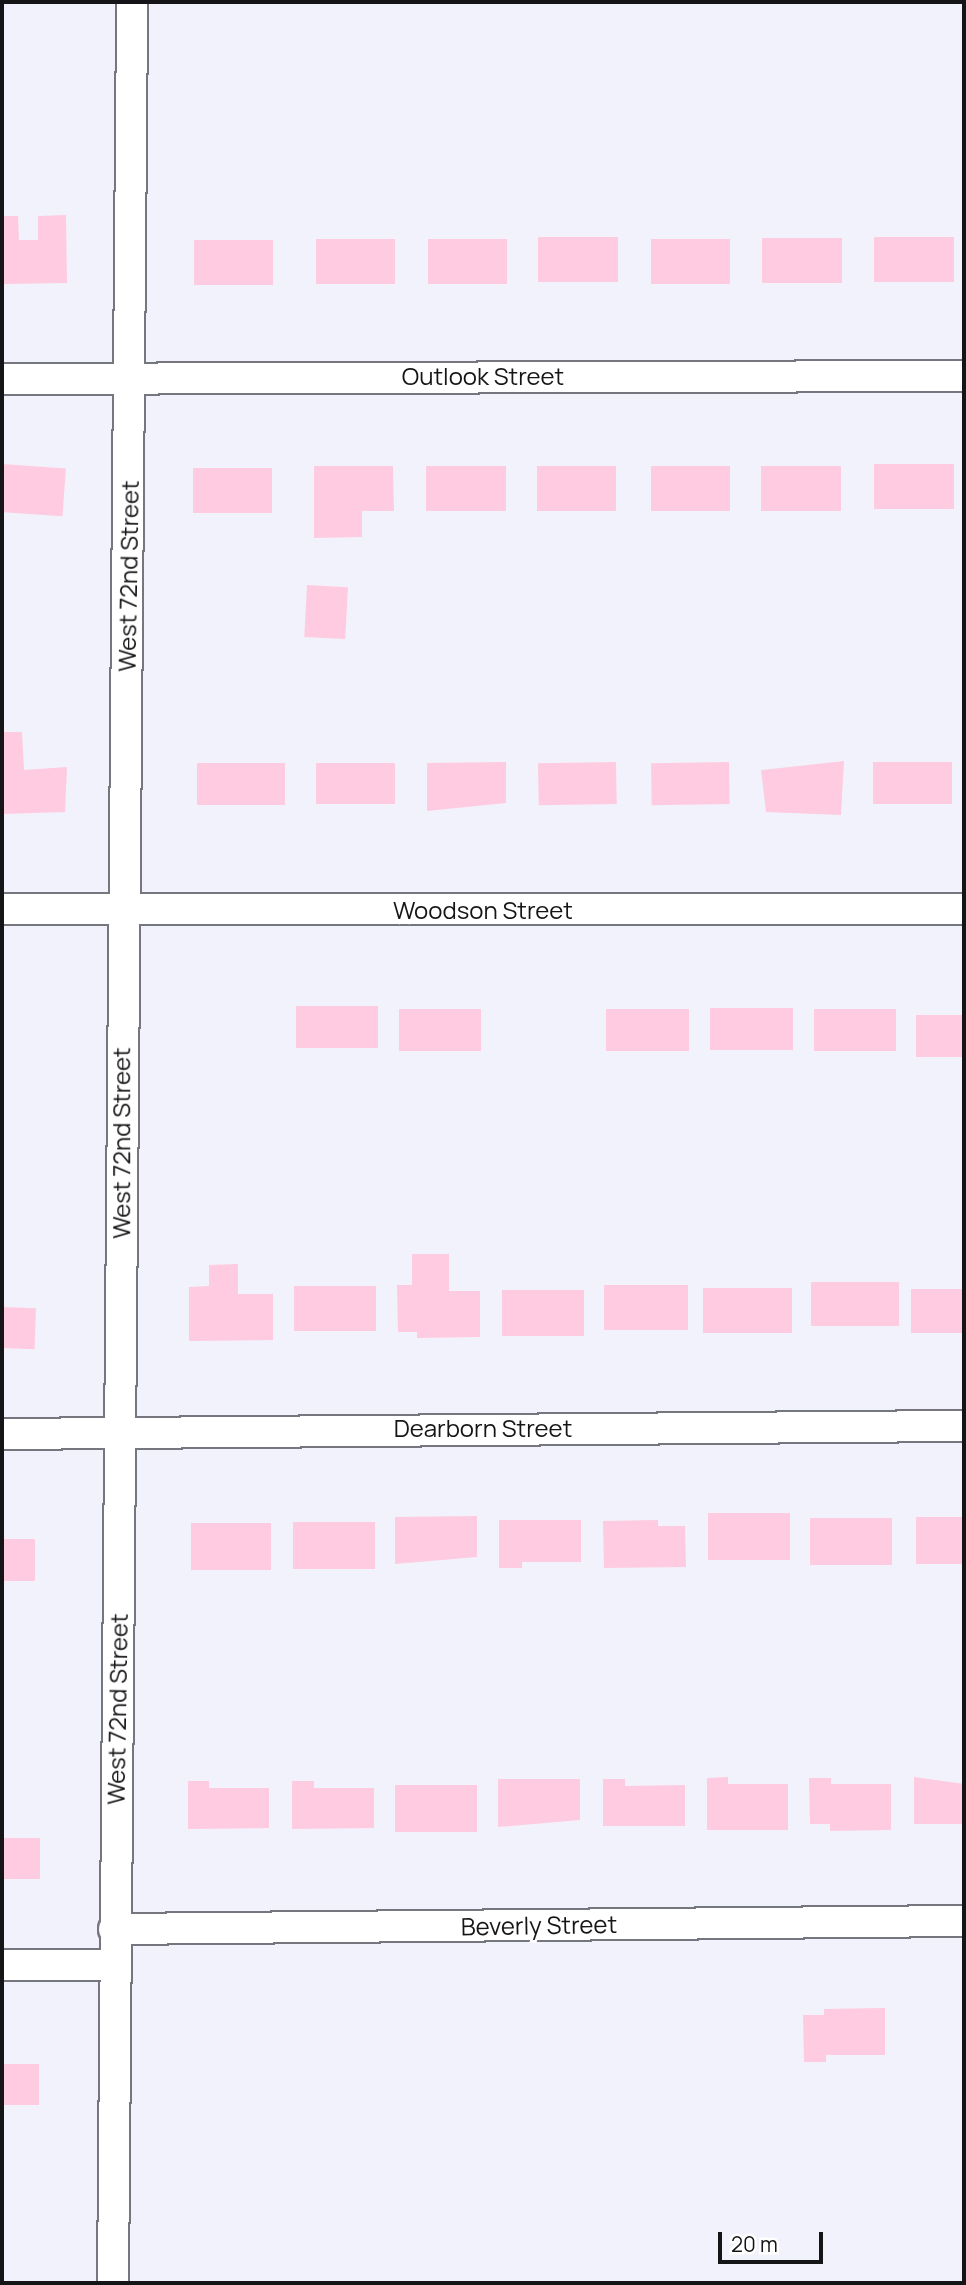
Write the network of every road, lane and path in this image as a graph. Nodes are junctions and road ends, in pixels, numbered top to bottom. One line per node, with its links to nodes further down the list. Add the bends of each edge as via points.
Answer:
1 (132, 2): 4 (street, West 72nd Street)
2 (964, 376): 4 (street, Outlook Street)
3 (2, 379): 4 (street, Outlook Street)
4 (131, 379): 5 (street, West 72nd Street)
5 (122, 907): 6 (street, Woodson Street); 7 (street, Woodson Street); 10 (street, West 72nd Street)
6 (2, 909)
7 (964, 909)
8 (964, 1426): 10 (street, Dearborn Street)
9 (2, 1434): 10 (street, Dearborn Street)
10 (122, 1434): 12 (street, West 72nd Street)
11 (964, 1921): 12 (street, Beverly Street)
12 (114, 1929): 14 (street, West 72nd Street)
13 (2, 1965): 14 (street)
14 (114, 1965): 15 (street, West 72nd Street)
15 (113, 2283)

